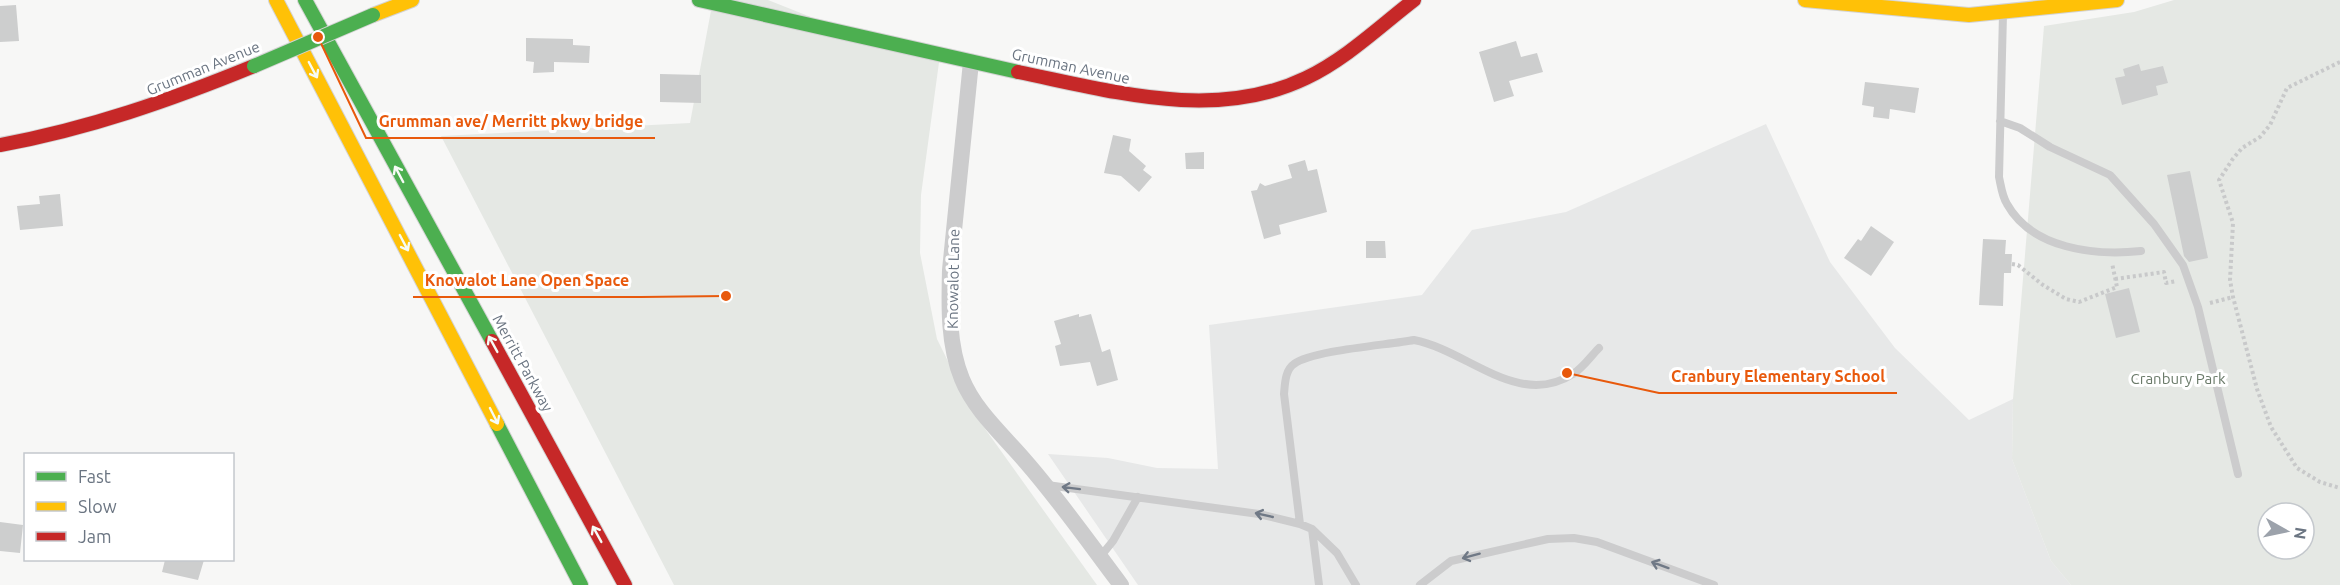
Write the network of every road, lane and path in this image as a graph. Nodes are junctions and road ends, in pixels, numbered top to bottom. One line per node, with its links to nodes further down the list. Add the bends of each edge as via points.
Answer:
1 (276, 0): 30 (main road, one-way to 30)
2 (305, 0): 31 (main road, Merritt Parkway, one-way to 2)
3 (412, 0): 14 (main road, Grumman Avenue, bridge, via 160,104)
4 (699, 0): 9 (main road, Grumman Avenue)
5 (1414, 0): 11 (main road, Grumman Avenue, via 1331,63 1293,85 1238,98 1174,102 1146,99)
6 (1805, 0): 10 (main road, via 1936,14)
7 (2116, 0): 8 (main road)
8 (2096, 1): 10 (main road)
9 (769, 7): 11 (main road, Grumman Avenue)
10 (2003, 13): 13 (lane)
11 (971, 62): 24 (street, Knowalot Lane, via 950,270 953,347 962,379 974,400)
12 (2340, 62): 20 (path, via 2287,88 2270,125 2242,148 2223,171 2219,180 2233,223)
13 (2000, 121): 16 (lane, via 1999,177 2006,203 2015,215 2032,232 2051,241); 19 (lane, via 2110,175 2154,224)
14 (0, 145)
15 (2141, 251): 16 (lane)
16 (2111, 254): 18 (path)
17 (2012, 264): 18 (path, via 2066,299 2079,302 2117,289)
18 (2115, 279): 19 (path, via 2164,272 2166,283)
19 (2189, 279): 21 (lane)
20 (2233, 297): 21 (path); 25 (path, via 2271,428 2297,468 2319,482)
21 (2198, 307): 23 (lane)
22 (1599, 348): 27 (lane, via 1576,373 1557,383 1536,386 1491,374 1414,340 1309,357 1292,364 1284,394)
23 (2238, 474)
24 (1045, 485): 26 (lane, one-way to 24); 29 (street, Knowalot Lane)
25 (2340, 488)
26 (1138, 497): 27 (lane, one-way to 26, via 1259,514); 29 (lane)
27 (1300, 524): 28 (lane)
28 (1311, 529): 33 (lane); 34 (lane, via 1337,553)
29 (1100, 557): 32 (street, Knowalot Lane)
30 (581, 585)
31 (625, 585)
32 (1121, 585)
33 (1318, 585)
34 (1356, 585)
35 (1420, 585): 36 (lane, one-way to 35, via 1597,542 1574,538 1548,539 1450,561)
36 (1714, 585)

